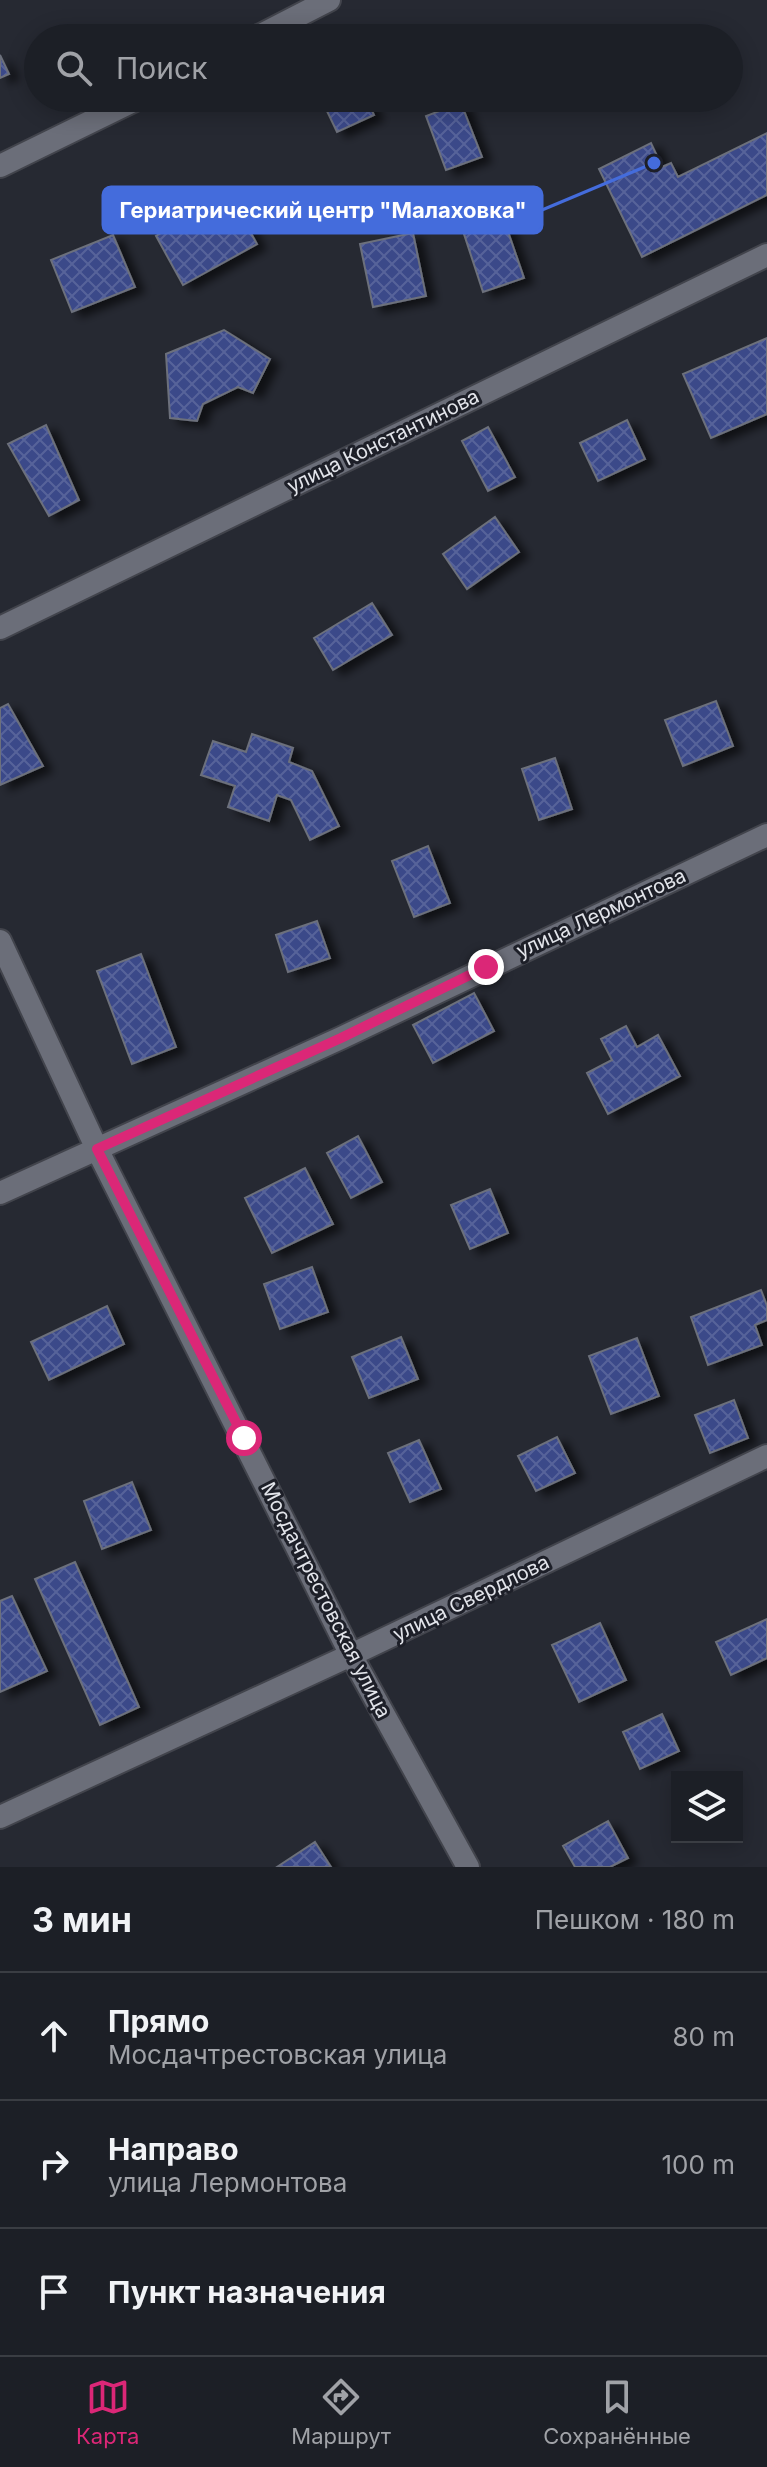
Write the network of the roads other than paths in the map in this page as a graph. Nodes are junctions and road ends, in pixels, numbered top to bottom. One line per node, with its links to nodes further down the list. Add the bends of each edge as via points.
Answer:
1 (329, 0): 2 (street)
2 (282, 24)
3 (110, 112): 4 (street)
4 (0, 166)
5 (767, 255): 6 (street, улица Константинова)
6 (0, 628)
7 (767, 835): 9 (street, улица Лермонтова)
8 (0, 941): 9 (street, Мосдачтрестовская улица)
9 (97, 1149): 10 (street, улица Лермонтова); 12 (street, Мосдачтрестовская улица)
10 (0, 1193)
11 (767, 1456): 12 (street, улица Свердлова)
12 (351, 1655): 13 (street, улица Свердлова); 14 (street, Мосдачтрестовская улица)
13 (0, 1817)
14 (468, 1867)

